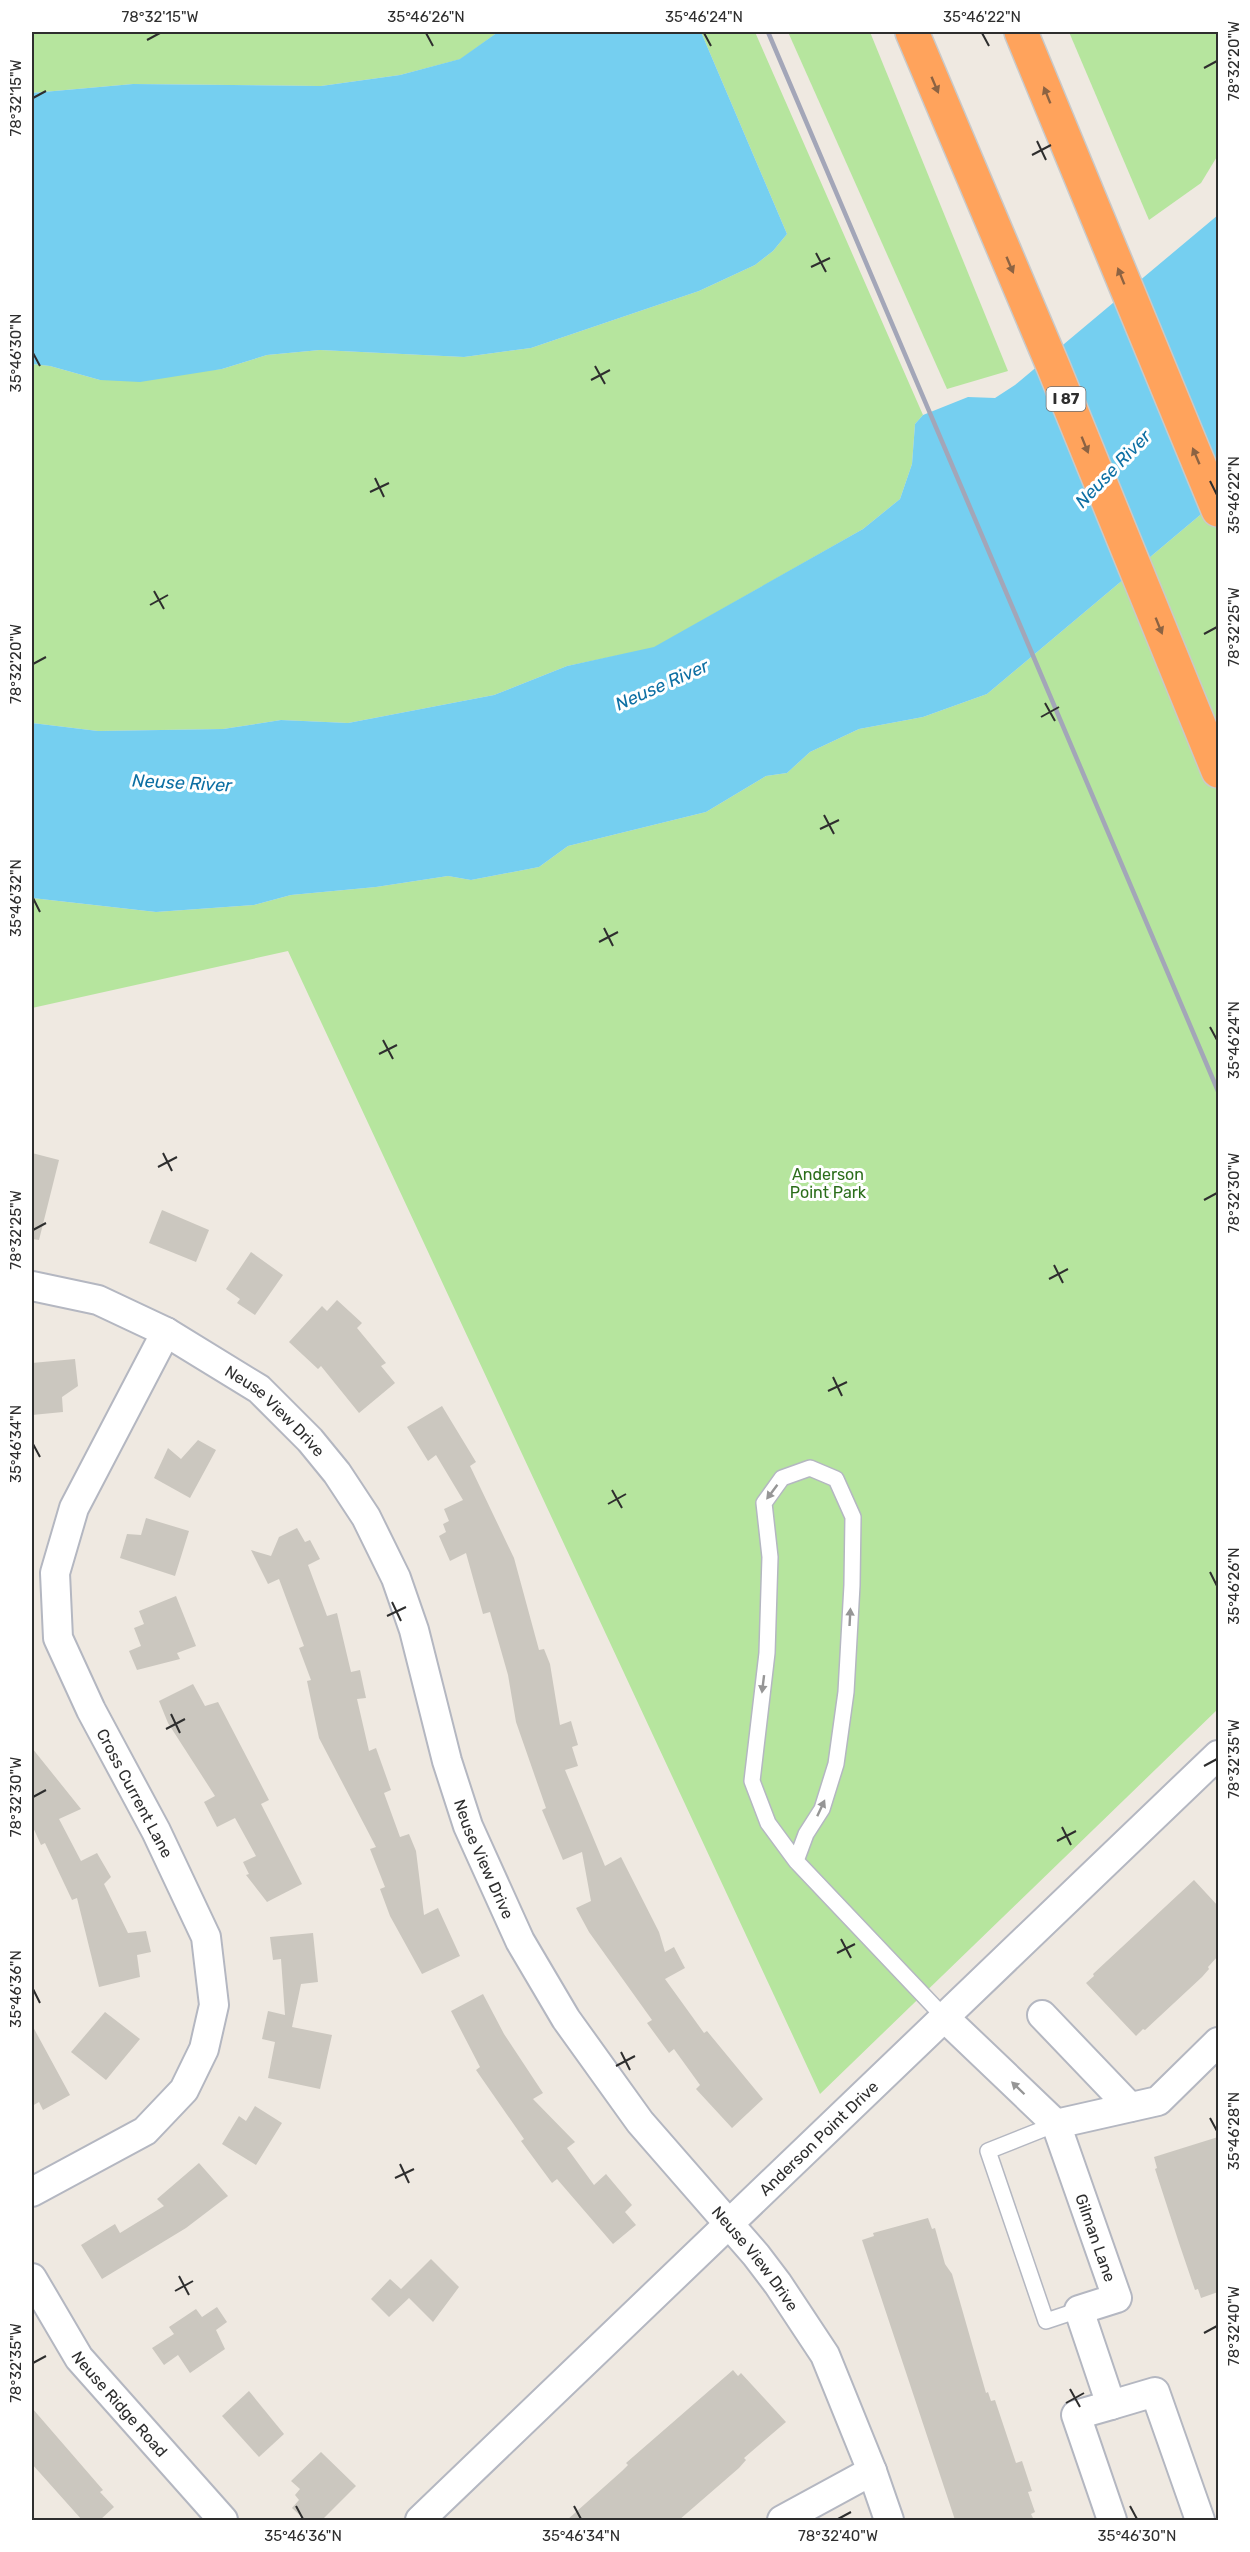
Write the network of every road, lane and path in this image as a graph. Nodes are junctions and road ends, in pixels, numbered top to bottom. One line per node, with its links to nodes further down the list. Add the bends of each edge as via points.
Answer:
1 (912, 32): 4 (highway, I 87, one-way to 4)
2 (1021, 32): 3 (highway, one-way to 2)
3 (1218, 510)
4 (1218, 770)
5 (32, 1286): 6 (street, Neuse View Drive, via 98,1300)
6 (166, 1332): 14 (street, Cross Current Lane, via 74,1508 55,1573 58,1638 206,1937 213,2005 204,2049 184,2090 145,2131); 15 (street, Neuse View Drive, via 259,1389 338,1473 366,1517 396,1578 414,1630 468,1826 520,1941 566,2019 640,2122)
7 (1218, 1755): 10 (street, Anderson Point Drive)
8 (796, 1861): 8 (lane, one-way to 8, via 806,1834 822,1809 836,1764 846,1692 852,1585 853,1517 836,1479 810,1468 782,1478 764,1503 770,1557 767,1653 752,1781 768,1823); 10 (lane)
9 (1041, 2015): 12 (street)
10 (945, 2018): 13 (street, Gilman Lane, one-way to 10); 15 (street, Anderson Point Drive)
11 (1218, 2042): 12 (street, via 1158,2101)
12 (1130, 2107): 13 (street)
13 (1056, 2124): 17 (street, Gilman Lane, via 1117,2298); 17 (lane, via 988,2151 1046,2321)
14 (32, 2192)
15 (728, 2224): 19 (street, Neuse View Drive, via 778,2284 825,2355); 21 (street, Anderson Point Drive)
16 (32, 2278): 20 (street, Neuse Ridge Road, via 79,2358)
17 (1079, 2310): 18 (street)
18 (1112, 2405): 24 (street, via 1076,2415); 25 (street, via 1155,2392)
19 (872, 2471): 22 (street); 23 (street, Neuse View Drive)
20 (223, 2520)
21 (420, 2520)
22 (782, 2520)
23 (889, 2520)
24 (1112, 2520)
25 (1200, 2520)

